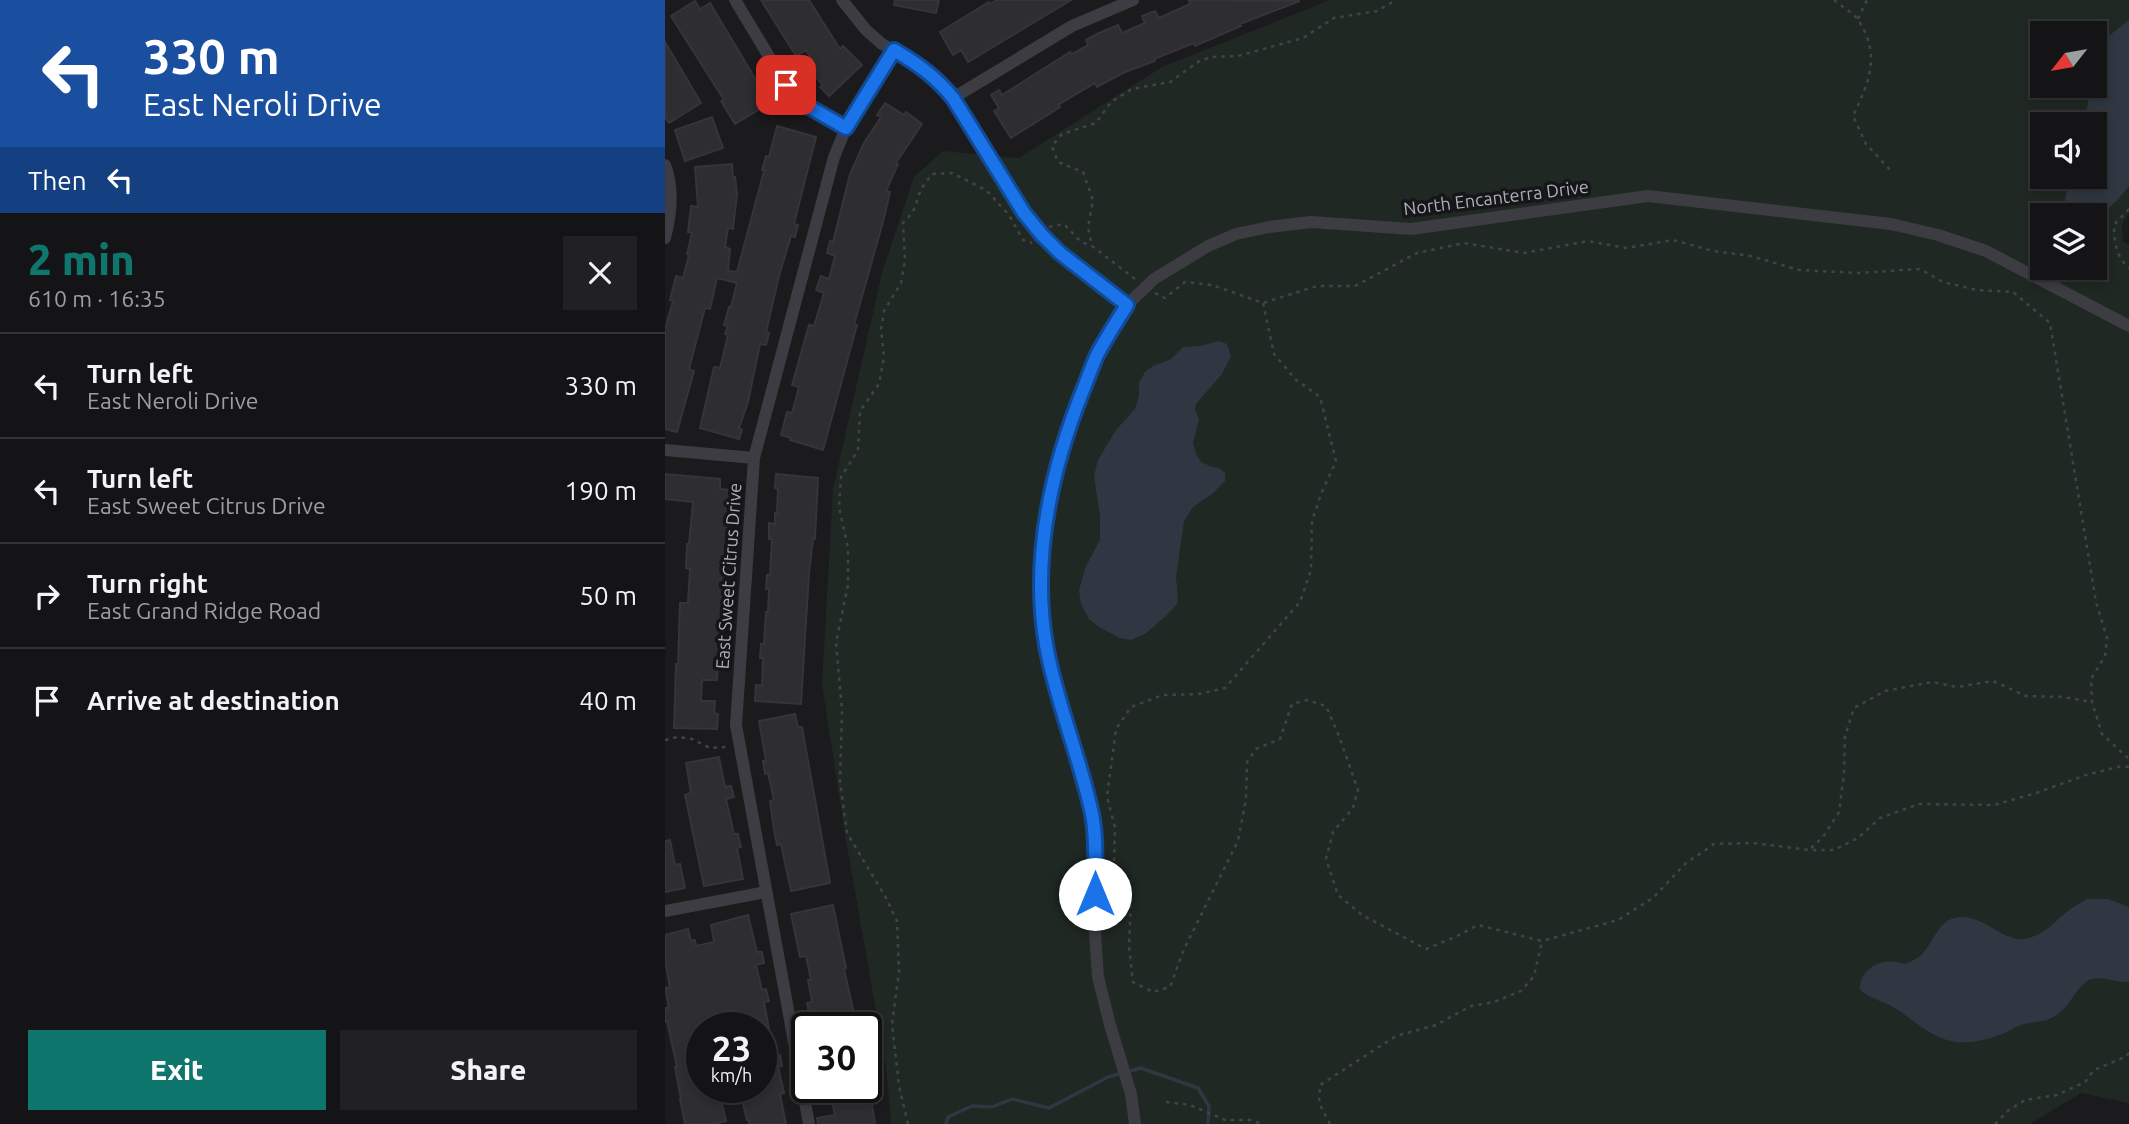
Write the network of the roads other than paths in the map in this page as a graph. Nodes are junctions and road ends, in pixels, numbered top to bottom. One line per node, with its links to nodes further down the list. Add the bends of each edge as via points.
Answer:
1 (736, 0): 7 (street, via 786,85 804,104)
2 (842, 0): 5 (street, via 866,30)
3 (1133, 0): 4 (street)
4 (1112, 4): 6 (street)
5 (894, 50): 6 (street, via 920,65); 7 (street, East Sweet Citrus Drive)
6 (953, 98): 10 (street, via 1042,235)
7 (846, 128): 13 (street, East Sweet Citrus Drive, via 823,192)
8 (665, 165): 9 (street, via 671,193)
9 (665, 238)
10 (1127, 305): 11 (street, North Encanterra Drive, via 1181,260 1236,234 1269,227 1311,222 1411,229 1648,196 1891,225 1938,235 1986,251); 17 (street, North Encanterra Drive, via 1097,355 1053,477 1043,536 1042,582 1046,645 1093,817 1098,977)
11 (2129, 326)
12 (665, 450): 13 (street)
13 (754, 458): 14 (street, East Sweet Citrus Drive, via 736,725)
14 (766, 892): 15 (street); 16 (street, East Sweet Citrus Drive)
15 (665, 911)
16 (809, 1124)
17 (1135, 1124)

